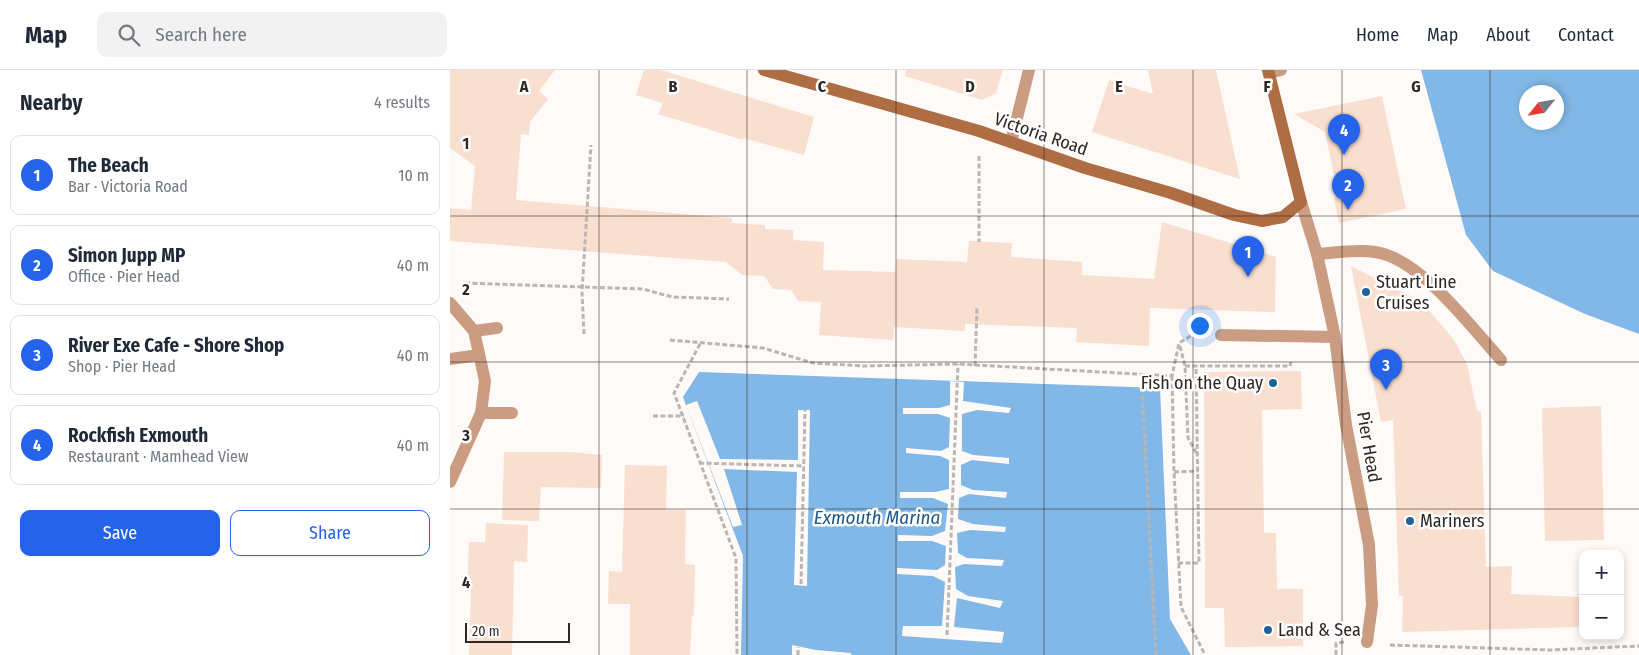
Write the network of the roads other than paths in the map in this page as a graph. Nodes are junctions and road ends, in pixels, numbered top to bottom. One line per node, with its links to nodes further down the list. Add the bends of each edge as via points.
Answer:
1 (764, 70): 4 (street, Victoria Road, via 979,130)
2 (1029, 70): 4 (street)
3 (1273, 71): 5 (street)
4 (1011, 142): 5 (street, Victoria Road, via 1234,215 1262,221 1283,217)
5 (1301, 202): 6 (street, Pier Head)
6 (1317, 254): 11 (street, Pier Head); 14 (street, via 1376,252 1411,267 1438,291)
7 (450, 303): 9 (street)
8 (497, 328): 9 (street)
9 (474, 330): 12 (street)
10 (1221, 335): 11 (street)
11 (1335, 337): 18 (street, Pier Head, via 1346,425 1369,545 1372,606)
12 (479, 355): 13 (street); 16 (street, via 485,380)
13 (450, 359)
14 (1501, 360)
15 (512, 413): 16 (street)
16 (481, 414): 17 (street)
17 (450, 482)
18 (1368, 642)

